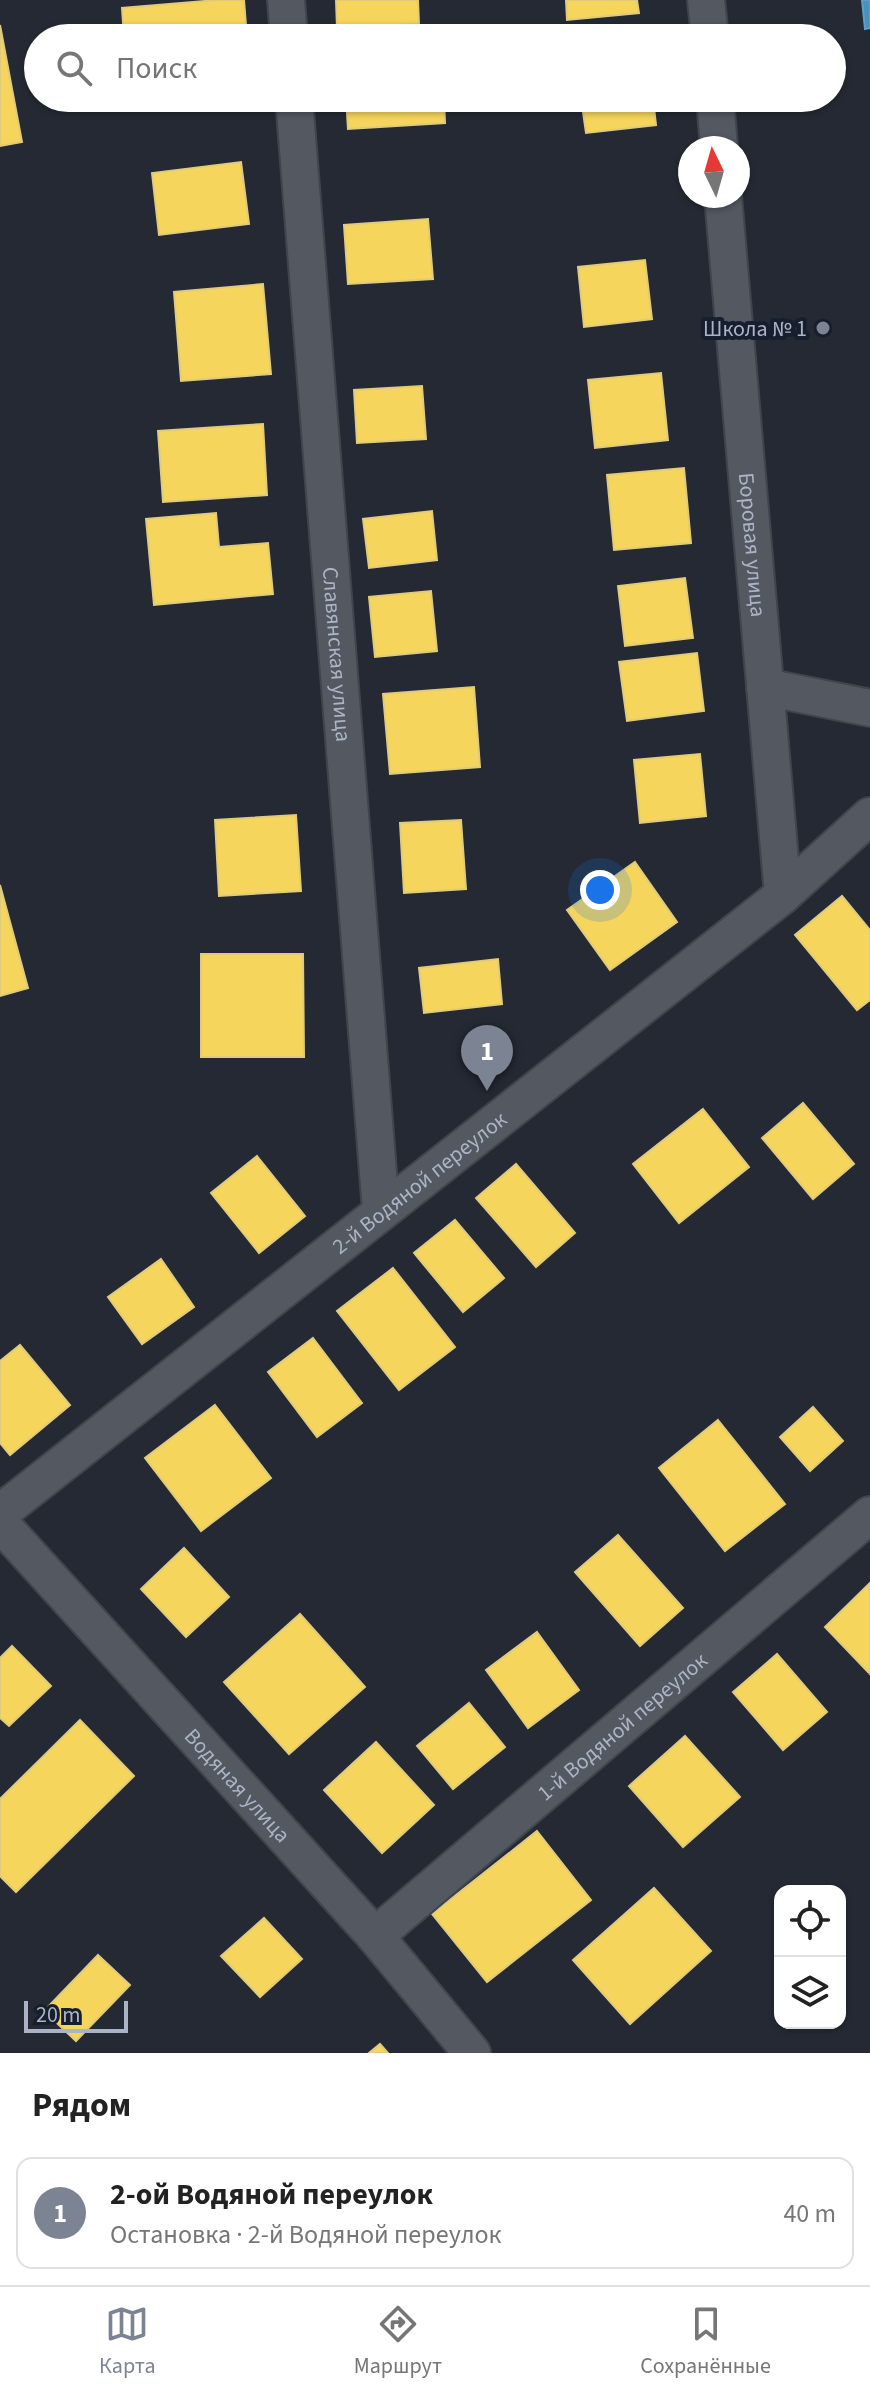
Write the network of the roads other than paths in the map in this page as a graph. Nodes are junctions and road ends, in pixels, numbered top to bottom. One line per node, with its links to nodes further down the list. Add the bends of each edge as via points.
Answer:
1 (286, 0): 3 (street)
2 (706, 0): 4 (street)
3 (288, 24)
4 (709, 24)
5 (295, 112): 13 (street, Славянская улица)
6 (716, 112): 7 (street)
7 (718, 136)
8 (724, 208): 9 (street, Боровая улица)
9 (765, 687): 10 (street); 12 (street, Боровая улица)
10 (870, 708)
11 (870, 816): 12 (street, 2-й Водяной переулок)
12 (783, 895): 13 (street, 2-й Водяной переулок)
13 (381, 1211): 14 (street, 2-й Водяной переулок)
14 (0, 1513)
15 (870, 1515): 17 (street, 1-й Водяной переулок)
16 (0, 1523): 17 (street, Водяная улица)
17 (375, 1936): 18 (street, Водяная улица)
18 (472, 2053)

